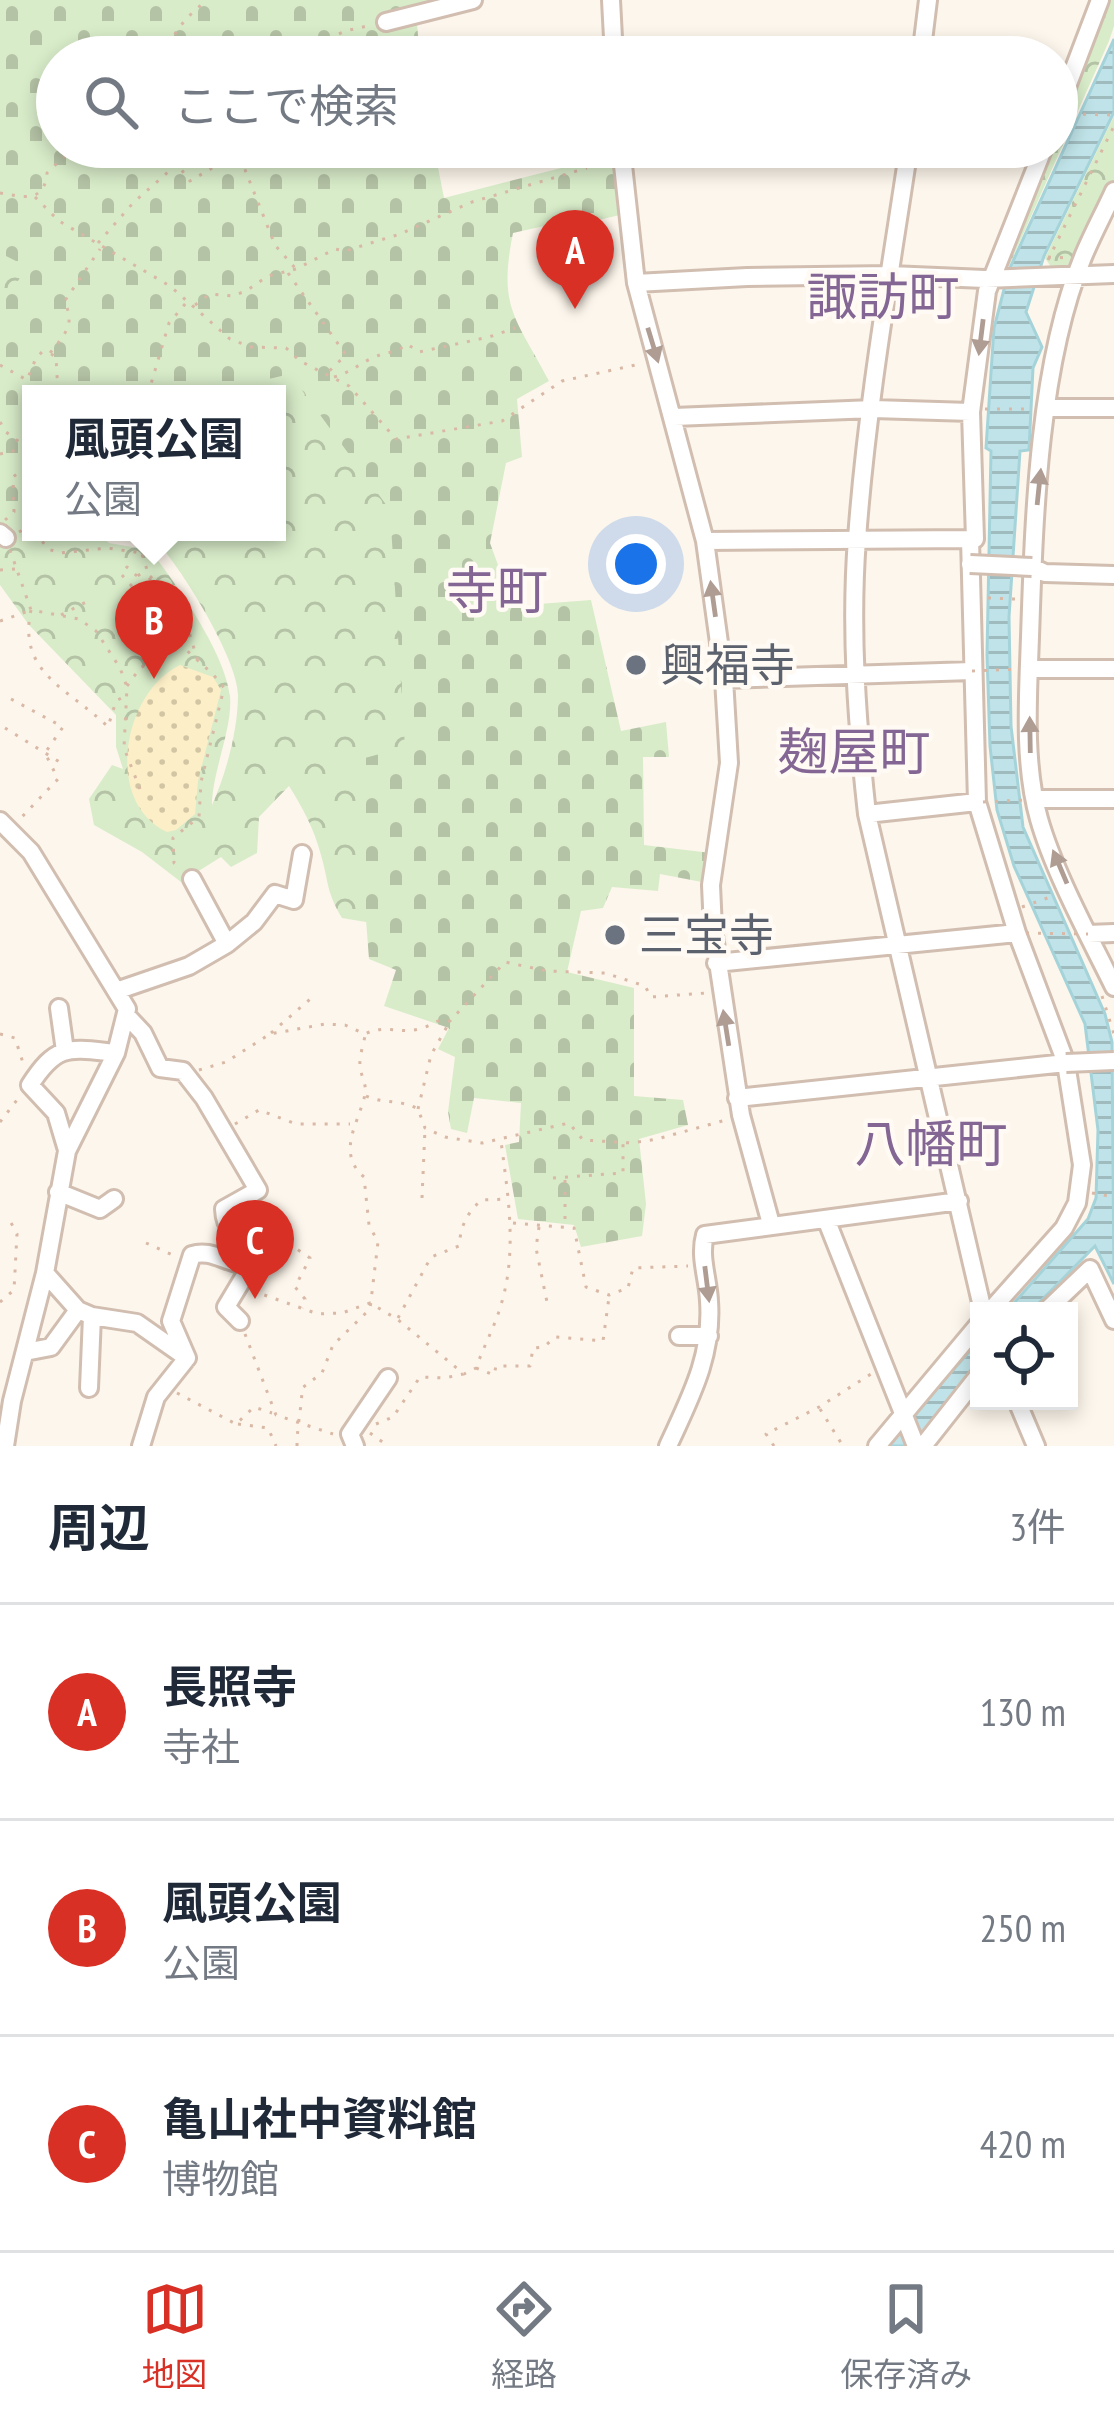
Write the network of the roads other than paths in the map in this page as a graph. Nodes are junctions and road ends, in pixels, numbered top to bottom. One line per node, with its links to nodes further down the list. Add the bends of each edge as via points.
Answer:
1 (473, 0): 5 (street)
2 (611, 0): 6 (street)
3 (928, 0): 7 (street)
4 (1100, 0): 8 (street)
5 (384, 22)
6 (613, 36)
7 (924, 36)
8 (1078, 62)
9 (623, 168): 17 (street)
10 (906, 168): 15 (street)
11 (1037, 168): 16 (street)
12 (1114, 191): 13 (street)
13 (1079, 266): 14 (street); 16 (street); 18 (street)
14 (1114, 274)
15 (890, 275): 16 (street); 17 (street); 20 (street)
16 (999, 276): 21 (street, one-way to 21, via 987,291)
17 (636, 283): 22 (street, one-way to 22)
18 (1041, 408): 19 (street); 27 (street, one-way to 18)
19 (1114, 408)
20 (873, 409): 21 (street); 22 (street); 23 (street)
21 (979, 411): 24 (street)
22 (674, 417): 25 (street)
23 (857, 539): 24 (street); 25 (street); 32 (street)
24 (970, 539): 26 (street)
25 (705, 541): 33 (street, one-way to 25)
26 (970, 564): 27 (street, bridge); 29 (street)
27 (1032, 567): 28 (street); 30 (street)
28 (1114, 575)
29 (975, 668): 32 (street); 36 (street)
30 (1024, 669): 31 (street); 34 (street, one-way to 30)
31 (1114, 669)
32 (855, 672): 33 (street); 37 (street)
33 (724, 679): 46 (street, via 729,763 711,885)
34 (1031, 800): 35 (street); 41 (street, one-way to 34)
35 (1114, 800)
36 (982, 802): 37 (street); 43 (street)
37 (867, 814): 44 (street)
38 (5, 825): 48 (street, via 31,852)
39 (302, 854): 45 (street, via 294,900 275,894)
40 (191, 879): 45 (street)
41 (1080, 933): 42 (street); 47 (street)
42 (1114, 933)
43 (1025, 934): 44 (street); 54 (street)
44 (900, 942): 46 (street); 55 (street)
45 (227, 944): 48 (street)
46 (716, 963): 56 (street, one-way to 46)
47 (1114, 987)
48 (119, 990): 50 (street)
49 (59, 1008): 51 (street)
50 (127, 1016): 52 (street); 63 (street, via 160,1068 183,1071 258,1190 224,1209 233,1234 273,1248 266,1262)
51 (65, 1051): 52 (street); 57 (street, via 47,1058 31,1087 56,1113)
52 (116, 1053): 57 (street)
53 (1114, 1061): 54 (street, bridge)
54 (1066, 1063): 55 (street); 67 (street, via 1082,1165 1077,1204 1055,1240)
55 (929, 1075): 56 (street); 60 (street)
56 (739, 1107): 62 (street)
57 (67, 1151): 58 (street)
58 (58, 1192): 59 (street, via 100,1209); 64 (street)
59 (114, 1199)
60 (959, 1201): 61 (street); 66 (street)
61 (826, 1219): 62 (street); 82 (street)
62 (770, 1224): 74 (street, one-way to 74, via 705,1235)
63 (250, 1267): 71 (street, via 226,1306); 76 (street, via 192,1255 171,1321)
64 (45, 1273): 69 (street); 75 (street)
65 (1111, 1300): 68 (street, via 1090,1269); 70 (street)
66 (984, 1302)
67 (995, 1302)
68 (1055, 1302)
69 (85, 1313): 75 (street, via 51,1347); 76 (street, via 137,1323); 79 (street)
70 (1114, 1320)
71 (240, 1321)
72 (970, 1334): 82 (street)
73 (679, 1336): 74 (street)
74 (709, 1336): 86 (street)
75 (25, 1352): 80 (street)
76 (187, 1358): 85 (street, via 157,1397)
77 (388, 1378): 83 (street)
78 (970, 1386): 88 (street)
79 (89, 1388)
80 (5, 1408): 84 (street)
81 (1021, 1410): 89 (street)
82 (901, 1415): 87 (street); 88 (street)
83 (354, 1434)
84 (5, 1446)
85 (141, 1446)
86 (668, 1446)
87 (878, 1446)
88 (920, 1446)
89 (1036, 1446)

